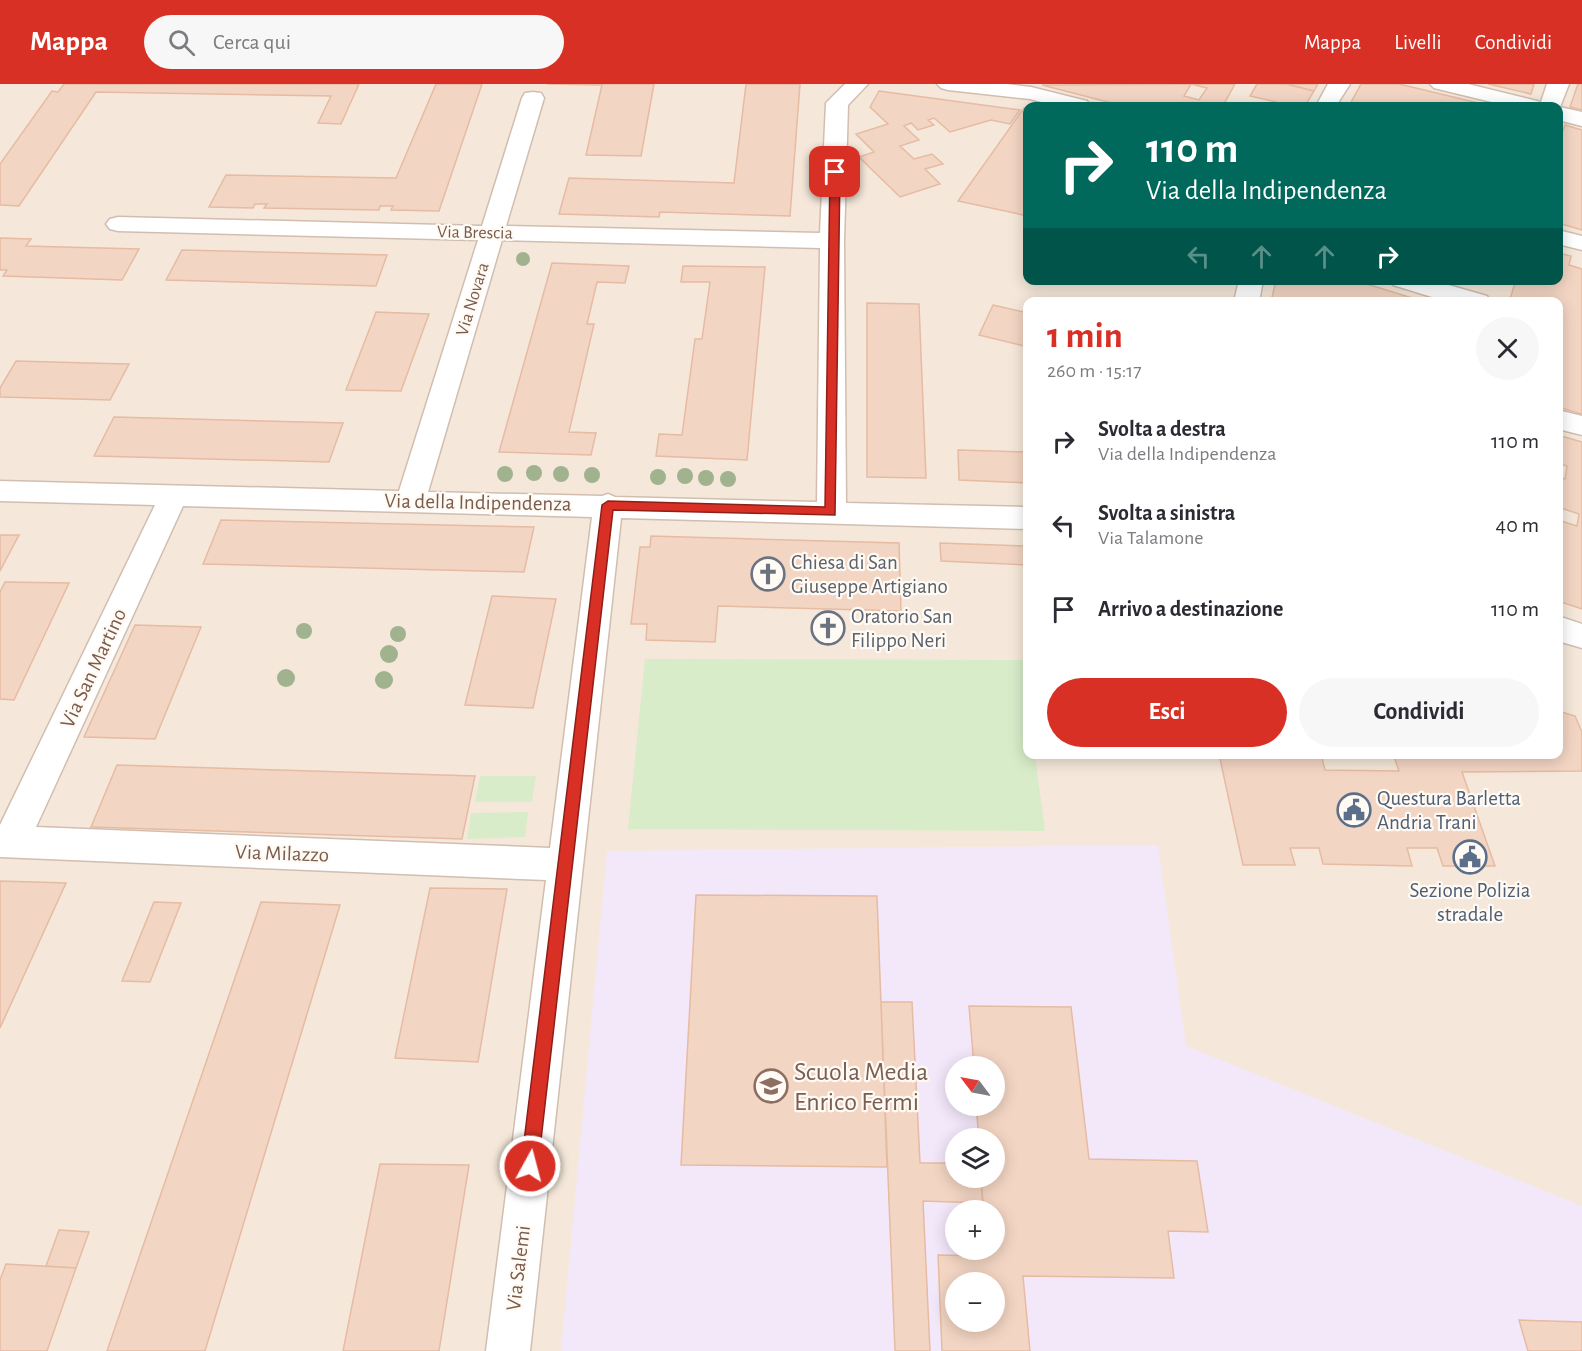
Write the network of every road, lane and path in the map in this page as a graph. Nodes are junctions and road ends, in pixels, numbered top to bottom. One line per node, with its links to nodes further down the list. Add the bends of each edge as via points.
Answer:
1 (857, 84): 16 (street, via 837,103)
2 (948, 84): 7 (street, via 1031,93)
3 (1339, 84): 8 (street)
4 (1441, 84): 9 (street)
5 (1558, 84): 10 (street)
6 (533, 98): 14 (street, Via Novara)
7 (1064, 102)
8 (1328, 102)
9 (1516, 102)
10 (1551, 102)
11 (1563, 114): 12 (street)
12 (1582, 119)
13 (118, 224): 14 (street, Via Brescia)
14 (492, 233): 16 (street, Via Brescia); 24 (street, Via Novara)
15 (1563, 238): 17 (street)
16 (832, 241): 26 (street)
17 (1582, 243)
18 (1420, 285): 19 (street)
19 (1462, 297)
20 (1563, 420): 21 (street)
21 (1582, 426)
22 (0, 491): 23 (street, Via della Indipendenza)
23 (174, 495): 24 (street, Via della Indipendenza); 30 (street, Via San Martino)
24 (411, 500): 25 (street, Via della Indipendenza)
25 (608, 505): 26 (street, Via della Indipendenza); 31 (street, Via Salemi)
26 (831, 512): 27 (street, Via della Indipendenza)
27 (1023, 518)
28 (1563, 630): 29 (street)
29 (1582, 636)
30 (6, 841): 31 (street, Via Milazzo)
31 (565, 865): 32 (street, Via Salemi)
32 (508, 1351)

